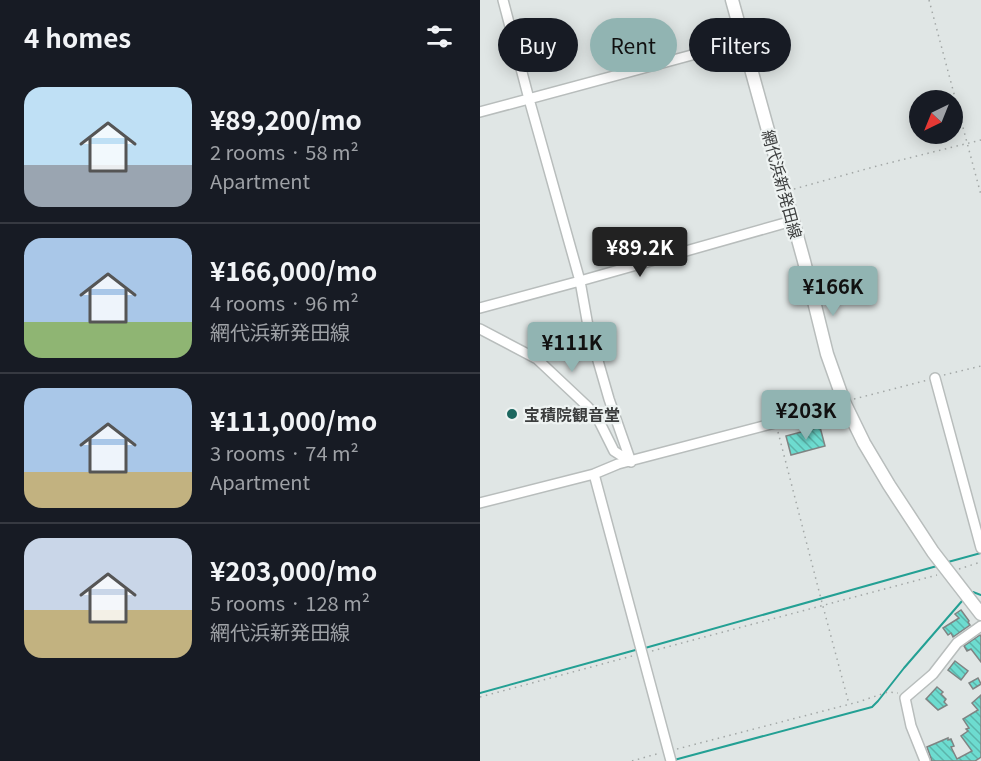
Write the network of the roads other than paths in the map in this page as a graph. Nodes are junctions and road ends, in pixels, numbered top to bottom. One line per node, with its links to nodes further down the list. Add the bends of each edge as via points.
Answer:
1 (503, 0): 6 (street)
2 (732, 0): 3 (main road, 網代浜新発田線)
3 (737, 18)
4 (689, 56): 6 (street)
5 (752, 72): 8 (main road, 網代浜新発田線)
6 (529, 99): 7 (street); 9 (street)
7 (480, 112)
8 (792, 221): 9 (street); 13 (main road, 網代浜新発田線, via 827,354)
9 (580, 281): 10 (street); 14 (street, via 588,326)
10 (480, 308)
11 (480, 329): 14 (street, via 537,359 587,406 614,451)
12 (935, 378): 17 (street)
13 (844, 402): 14 (street); 18 (main road, 網代浜新発田線, via 889,485)
14 (631, 462): 15 (street)
15 (594, 474): 16 (street); 20 (street)
16 (480, 503)
17 (981, 548)
18 (981, 614)
19 (981, 626): 21 (street, via 957,643 933,674 905,698)
20 (671, 761)
21 (925, 761)

